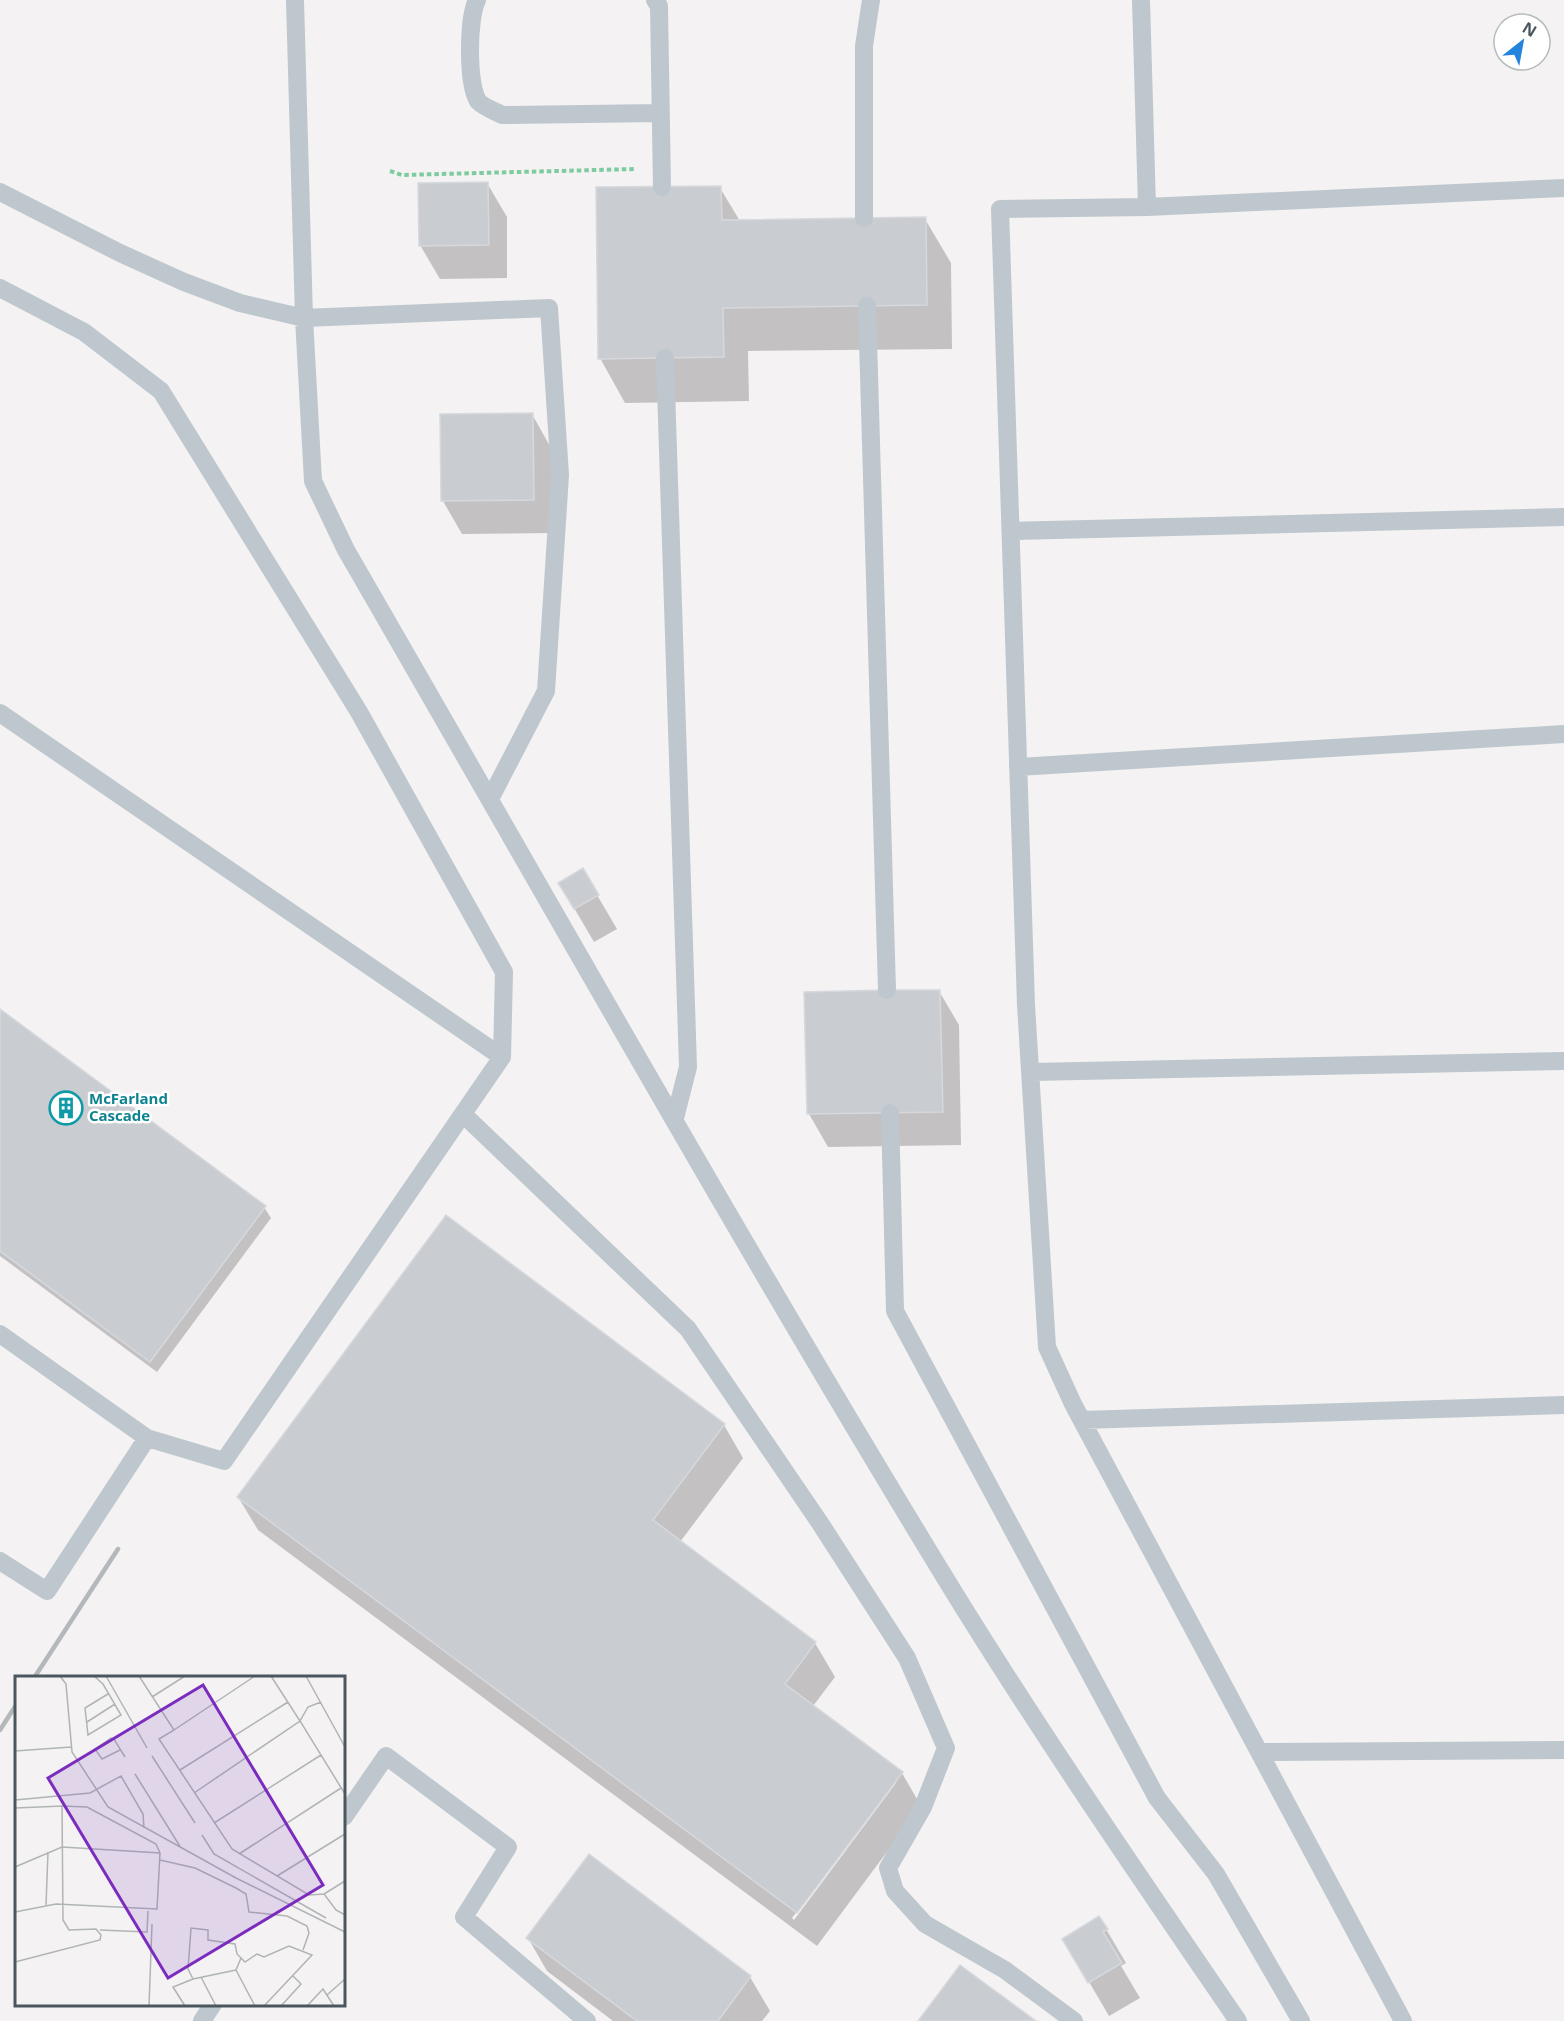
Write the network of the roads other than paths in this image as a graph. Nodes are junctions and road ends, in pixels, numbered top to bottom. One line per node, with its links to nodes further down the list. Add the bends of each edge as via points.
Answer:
1 (295, 0): 14 (lane)
2 (477, 0): 6 (lane, via 472,11 472,86 479,102 502,115)
3 (655, 0): 6 (lane, via 659,6)
4 (871, 0): 11 (lane, via 864,46)
5 (1141, 0): 10 (lane)
6 (660, 113): 7 (lane)
7 (662, 187)
8 (1564, 188): 10 (lane)
9 (0, 192): 14 (lane, via 184,282 240,303)
10 (1148, 207): 17 (lane, via 1000,209)
11 (864, 218)
12 (0, 288): 23 (lane, via 84,332 160,391 359,712 504,972)
13 (867, 306): 22 (lane)
14 (304, 318): 21 (lane, via 313,481 346,550); 21 (lane, via 549,308 560,475 546,691)
15 (665, 358): 28 (lane, via 688,1067)
16 (1564, 517): 17 (lane)
17 (1011, 531): 20 (lane)
18 (0, 713): 23 (lane)
19 (1564, 734): 20 (lane)
20 (1018, 767): 25 (lane)
21 (490, 799): 28 (lane)
22 (887, 990)
23 (502, 1057): 27 (lane)
24 (1564, 1061): 25 (lane)
25 (1031, 1072): 31 (lane, via 1047,1347)
26 (890, 1113): 42 (lane, via 895,1311 1157,1798 1216,1874)
27 (464, 1115): 32 (lane, via 224,1461); 40 (lane, via 688,1329 907,1658 946,1748 923,1807 888,1868 895,1890 925,1924 1005,1970)
28 (675, 1118): 41 (lane, via 949,1584 1080,1788)
29 (0, 1334): 32 (lane)
30 (1564, 1405): 31 (lane)
31 (1082, 1420): 35 (lane)
32 (147, 1438): 33 (lane, via 47,1591)
33 (0, 1561)
34 (1564, 1750): 35 (lane)
35 (1260, 1752): 43 (lane)
36 (345, 1816): 39 (lane, via 386,1756 508,1847 464,1917)
37 (212, 2006): 38 (lane)
38 (202, 2021)
39 (587, 2021)
40 (1074, 2021)
41 (1238, 2021)
42 (1300, 2021)
43 (1403, 2021)

